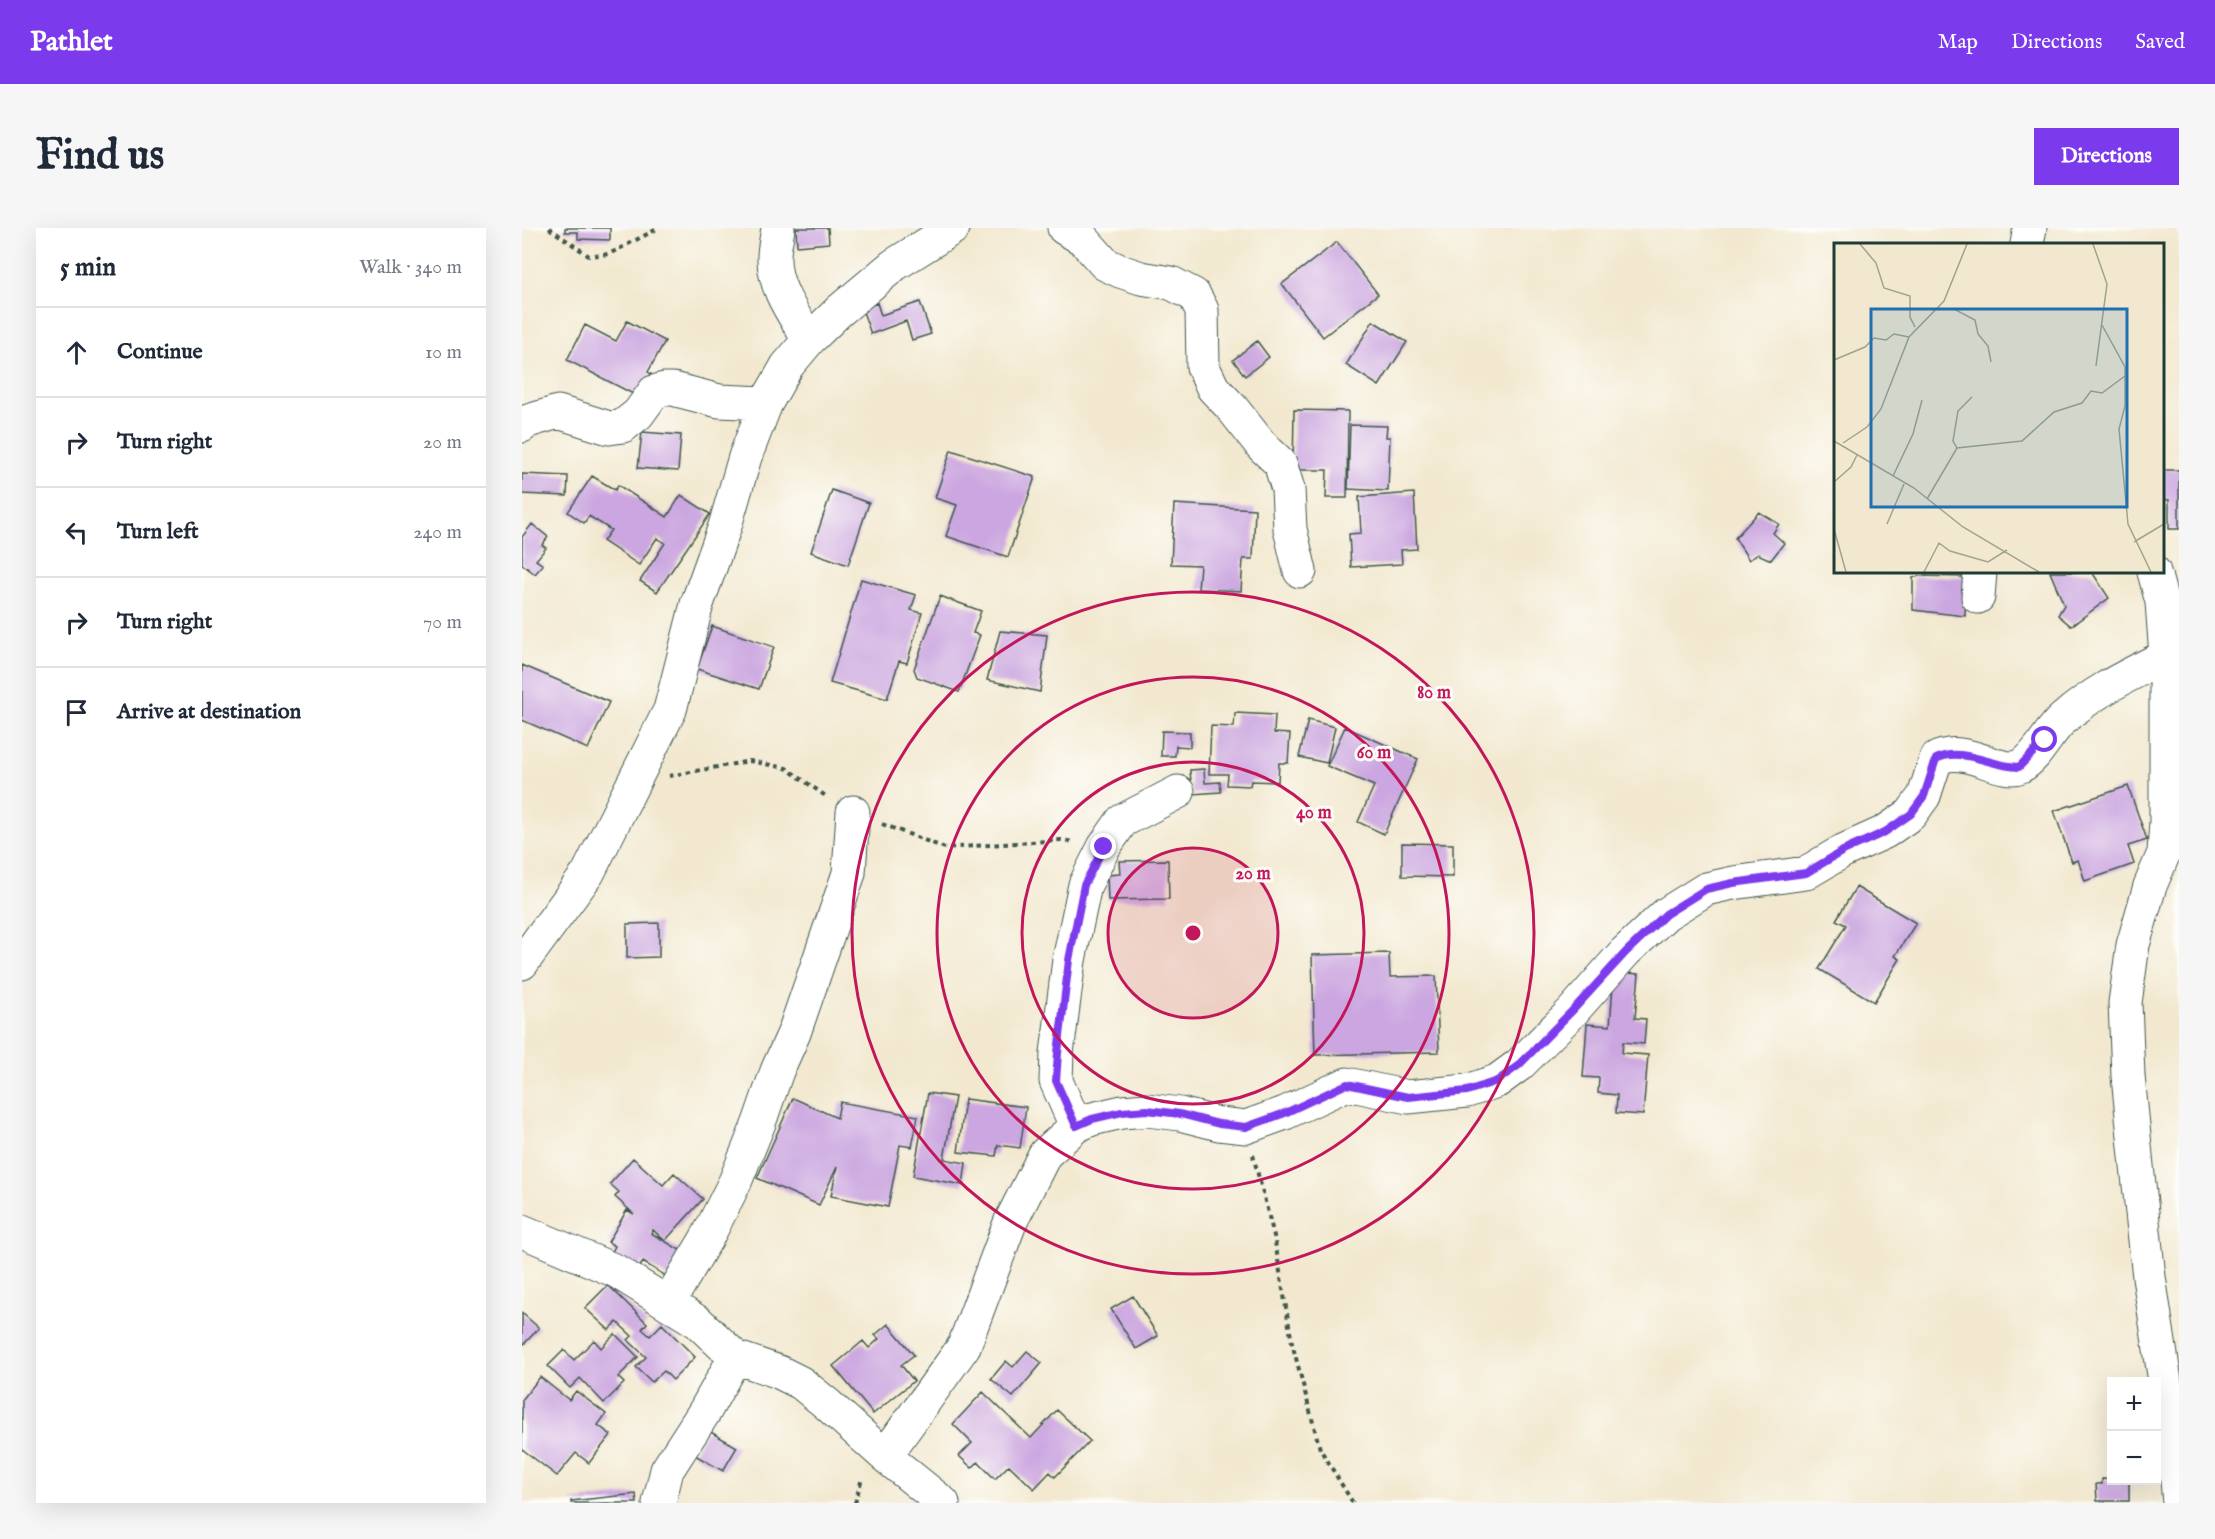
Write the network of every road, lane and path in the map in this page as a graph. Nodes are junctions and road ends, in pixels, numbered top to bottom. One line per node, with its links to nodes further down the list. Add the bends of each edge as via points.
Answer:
1 (549, 228): 2 (path, via 589,256 609,254)
2 (659, 228)
3 (778, 228): 8 (street, via 776,276 786,302)
4 (953, 228): 8 (street, via 894,265)
5 (1064, 228): 11 (street, via 1083,239 1105,264 1142,278 1171,283 1194,295 1204,324 1203,368 1213,388 1280,463 1288,489 1290,529)
6 (2030, 228): 7 (street)
7 (2027, 243)
8 (809, 340): 9 (street, via 787,366)
9 (766, 403): 10 (street, via 719,401 664,389 654,392 623,426 609,428 558,412); 16 (street, via 697,604 670,710 588,873)
10 (522, 426)
11 (1300, 571)
12 (2154, 573): 13 (street, via 2162,602)
13 (2166, 656): 18 (street, via 2078,705 2019,767 1945,754 1936,759 1924,796 1911,814 1885,832 1806,873 1706,889 1666,914 1519,1065 1497,1081 1467,1091 1408,1097 1347,1084); 26 (street, via 2164,853 2133,945 2125,1003 2128,1076 2149,1277 2173,1434)
14 (1178, 792): 17 (street, via 1122,821 1084,885 1069,960 1056,1081)
15 (853, 812): 20 (street, via 849,873 794,1033 735,1182)
16 (522, 963)
17 (1076, 1126): 18 (street, via 1122,1112 1147,1110); 22 (street, via 1045,1155 1030,1184 1010,1223 963,1346)
18 (1246, 1127): 25 (path, via 1274,1236 1292,1343 1320,1449)
19 (522, 1231): 20 (street, via 616,1272)
20 (668, 1303): 21 (street, via 698,1322)
21 (735, 1357): 22 (street, via 801,1383); 23 (street, via 667,1470)
22 (885, 1456): 24 (street)
23 (659, 1503)
24 (943, 1503)
25 (1353, 1503)
26 (2179, 1503)

